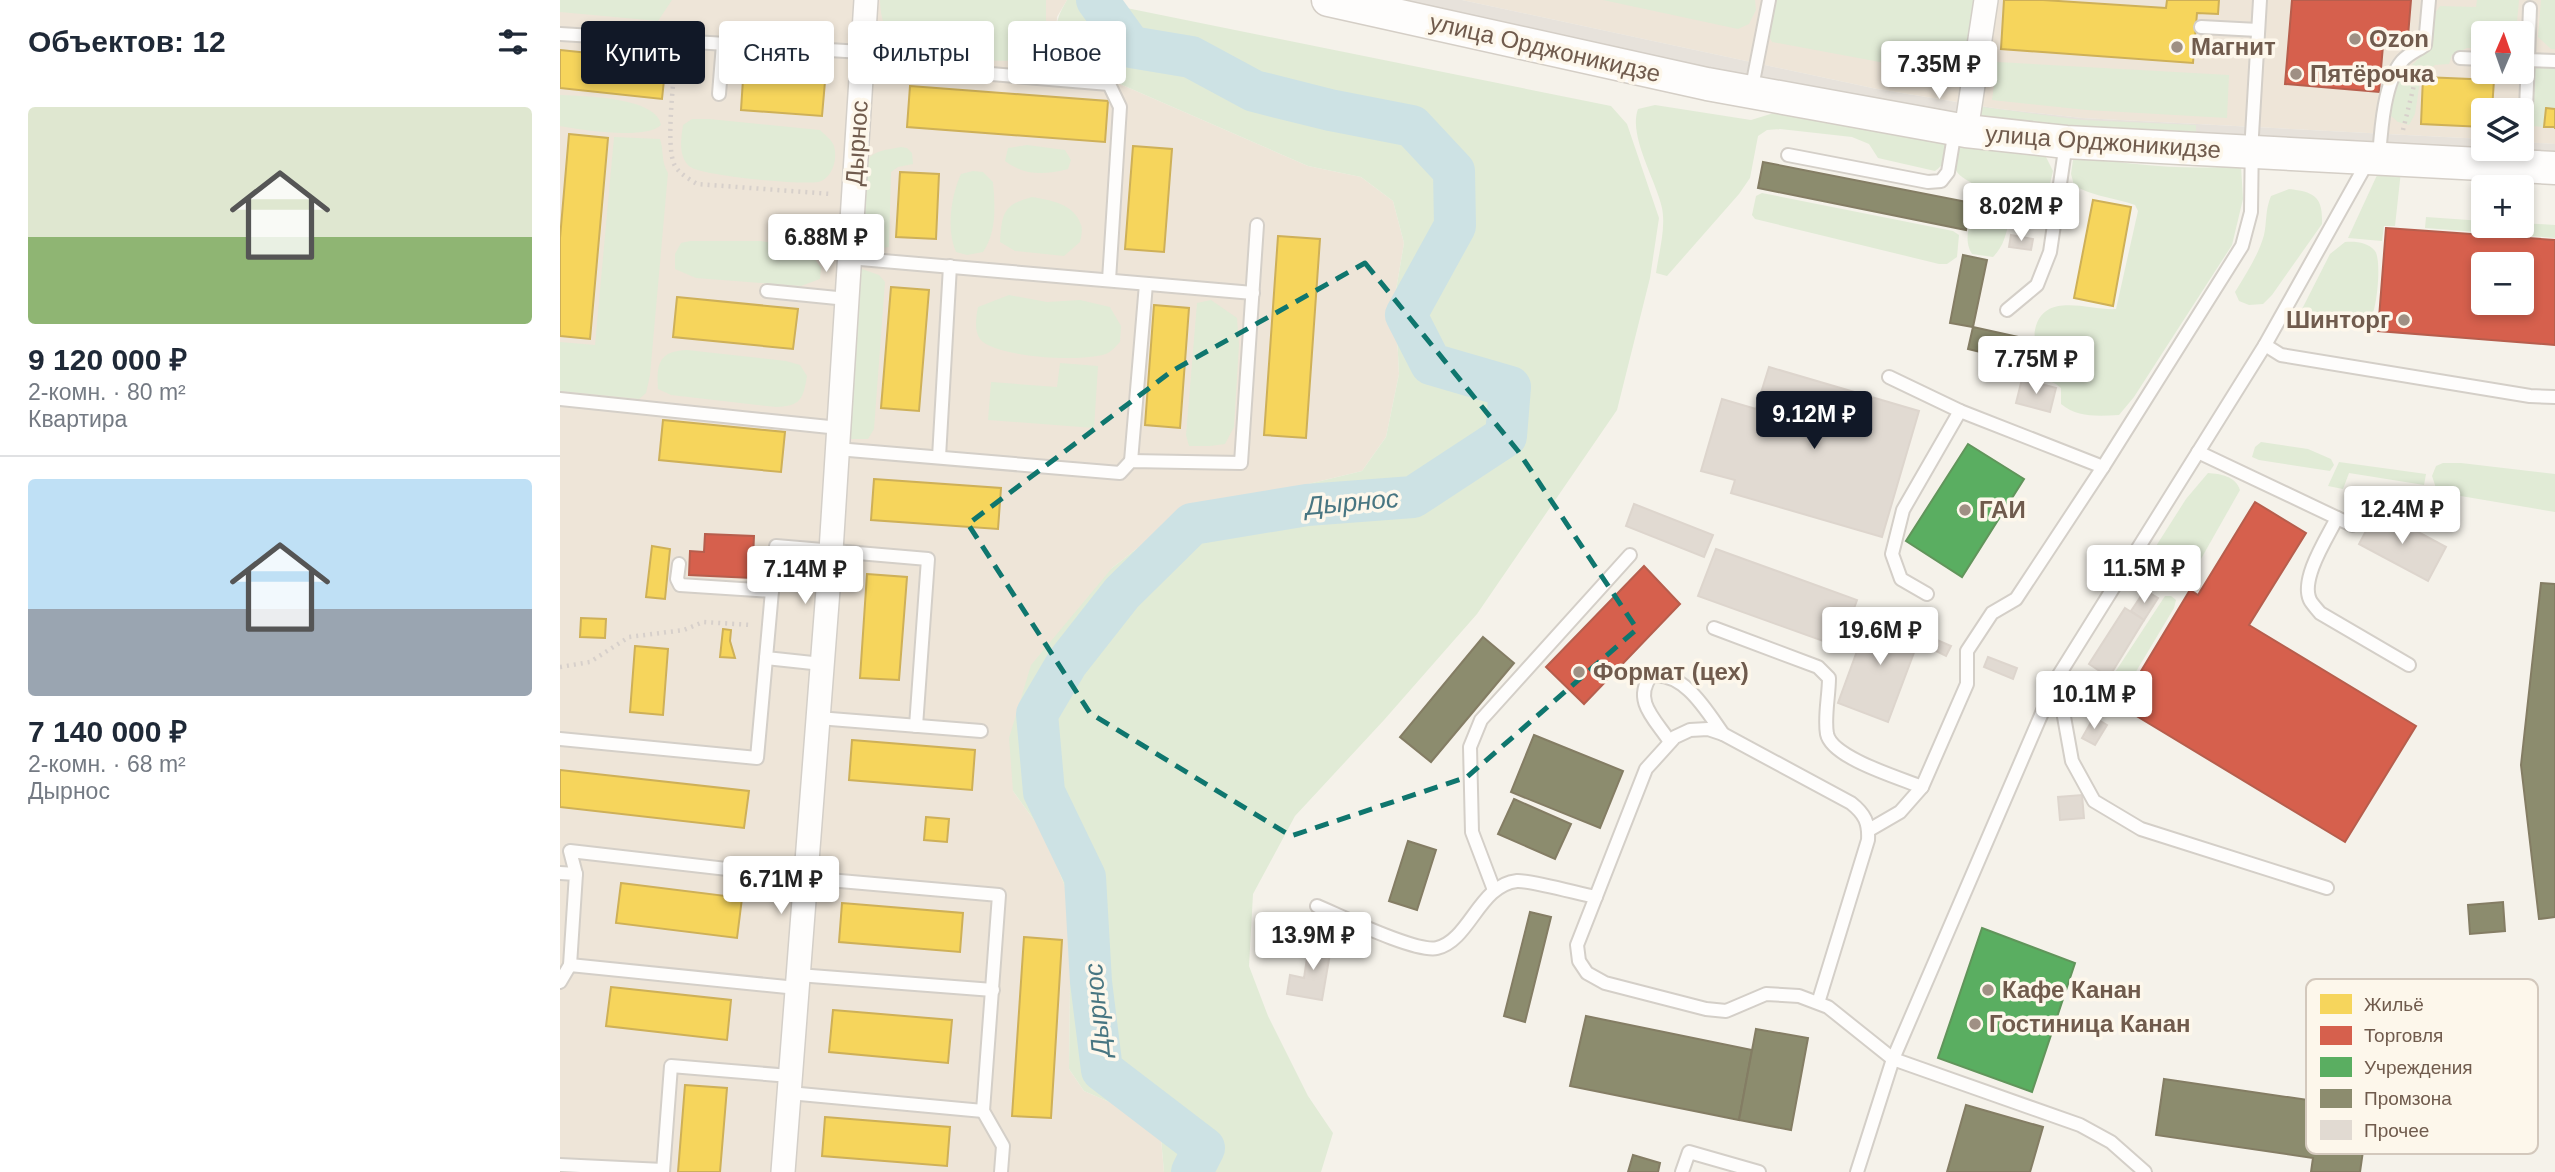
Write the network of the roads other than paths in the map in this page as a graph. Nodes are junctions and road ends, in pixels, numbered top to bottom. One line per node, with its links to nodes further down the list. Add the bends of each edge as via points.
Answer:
1 (866, 0): 8 (street, Дырнос)
2 (1328, 0): 21 (main road, улица Орджоникидзе)
3 (1769, 0): 21 (lane)
4 (1986, 0): 23 (street)
5 (2260, 0): 11 (lane)
6 (2429, 0): 27 (lane, via 2425,44 2403,60 2392,76)
7 (2530, 8): 9 (lane)
8 (864, 21)
9 (2529, 21)
10 (2201, 27): 11 (lane)
11 (2259, 30): 25 (lane)
12 (560, 34): 13 (lane)
13 (719, 44)
14 (2460, 58): 15 (lane)
15 (2471, 58)
16 (2534, 60): 17 (lane)
17 (2555, 61)
18 (994, 74): 32 (lane, via 1109,84 1120,107)
19 (720, 84): 22 (lane)
20 (860, 84): 30 (street, Дырнос)
21 (1751, 93): 23 (main road, улица Орджоникидзе)
22 (719, 94)
23 (1961, 130): 24 (main road, улица Орджоникидзе); 26 (lane, via 1948,173 1941,181)
24 (2066, 142): 25 (main road, улица Орджоникидзе); 37 (lane, via 2050,252 2037,285)
25 (2252, 153): 27 (main road, улица Орджоникидзе); 47 (lane, via 2251,212 2242,246)
26 (1788, 155)
27 (2374, 158): 28 (main road, улица Орджоникидзе); 38 (lane)
28 (2555, 169)
29 (1257, 225): 35 (lane)
30 (849, 258): 31 (lane); 36 (street, Дырнос)
31 (950, 266): 32 (lane); 45 (lane)
32 (1109, 280): 33 (lane)
33 (1146, 284): 35 (lane); 46 (lane)
34 (767, 291): 36 (lane)
35 (1252, 293): 46 (lane, via 1241,463)
36 (847, 299): 43 (street, Дырнос)
37 (2007, 310)
38 (2265, 345): 40 (lane, via 2281,355); 44 (lane)
39 (1889, 377): 42 (lane)
40 (2555, 397)
41 (560, 399): 43 (lane)
42 (1960, 411): 47 (lane); 54 (lane, via 1903,510 1892,554 1901,579)
43 (838, 438): 45 (lane); 50 (street, Дырнос)
44 (2198, 452): 48 (lane); 59 (lane)
45 (939, 457): 46 (lane, via 1119,472)
46 (1131, 461)
47 (2103, 467): 66 (lane, via 2016,599 1992,613 1967,652 1967,684)
48 (2337, 518): 49 (lane); 58 (lane, via 2309,575 2310,601 2320,612)
49 (2352, 525)
50 (831, 551): 53 (lane, via 776,546); 57 (street, Дырнос); 61 (lane, via 928,559)
51 (1630, 555): 72 (lane, via 1481,720 1470,747 1472,832)
52 (678, 564): 53 (lane, via 680,586)
53 (772, 591): 56 (lane)
54 (1927, 594)
55 (1714, 628): 66 (lane, via 1818,667 1829,678 1827,735 1833,746 1844,755)
56 (766, 658): 57 (lane); 64 (lane, via 757,758)
57 (822, 664): 60 (street, Дырнос)
58 (2409, 665)
59 (2057, 678): 71 (lane, via 2072,761 2094,801 2141,829); 80 (lane)
60 (818, 718): 61 (lane); 70 (street, Дырнос)
61 (916, 726): 62 (lane)
62 (981, 731)
63 (1723, 734): 65 (lane, via 1690,730); 65 (lane, via 1685,686 1665,674 1651,676 1643,687 1643,702); 67 (lane, via 1851,803 1861,811)
64 (560, 739)
65 (1670, 742): 73 (lane, via 1646,769)
66 (1922, 787): 67 (lane, via 1900,812)
67 (1869, 830): 79 (lane)
68 (560, 873): 69 (lane)
69 (576, 874): 70 (lane, via 570,851); 75 (lane)
70 (806, 878): 76 (street, Дырнос); 78 (lane, via 999,895)
71 (2327, 888)
72 (1494, 890): 73 (lane, via 1518,881); 74 (lane, via 1455,937 1438,948 1418,947)
73 (1596, 897): 79 (lane, via 1577,945 1587,974 1605,983 1726,1011 1766,995 1799,996)
74 (1317, 906)
75 (570, 965): 76 (lane); 77 (lane)
76 (797, 981): 78 (lane); 81 (street, Дырнос)
77 (560, 982)
78 (993, 990): 82 (lane)
79 (1818, 1003): 80 (lane)
80 (1893, 1059): 89 (lane); 90 (lane, via 2080,1125 2112,1142)
81 (790, 1085): 82 (lane); 84 (lane, via 671,1066); 85 (street, Дырнос)
82 (983, 1111): 86 (lane, via 1003,1146)
83 (560, 1165): 84 (lane)
84 (663, 1171)
85 (783, 1172)
86 (1001, 1172)
87 (1682, 1172): 88 (lane, via 1689,1152)
88 (1759, 1172)
89 (1857, 1172)
90 (2145, 1172)

